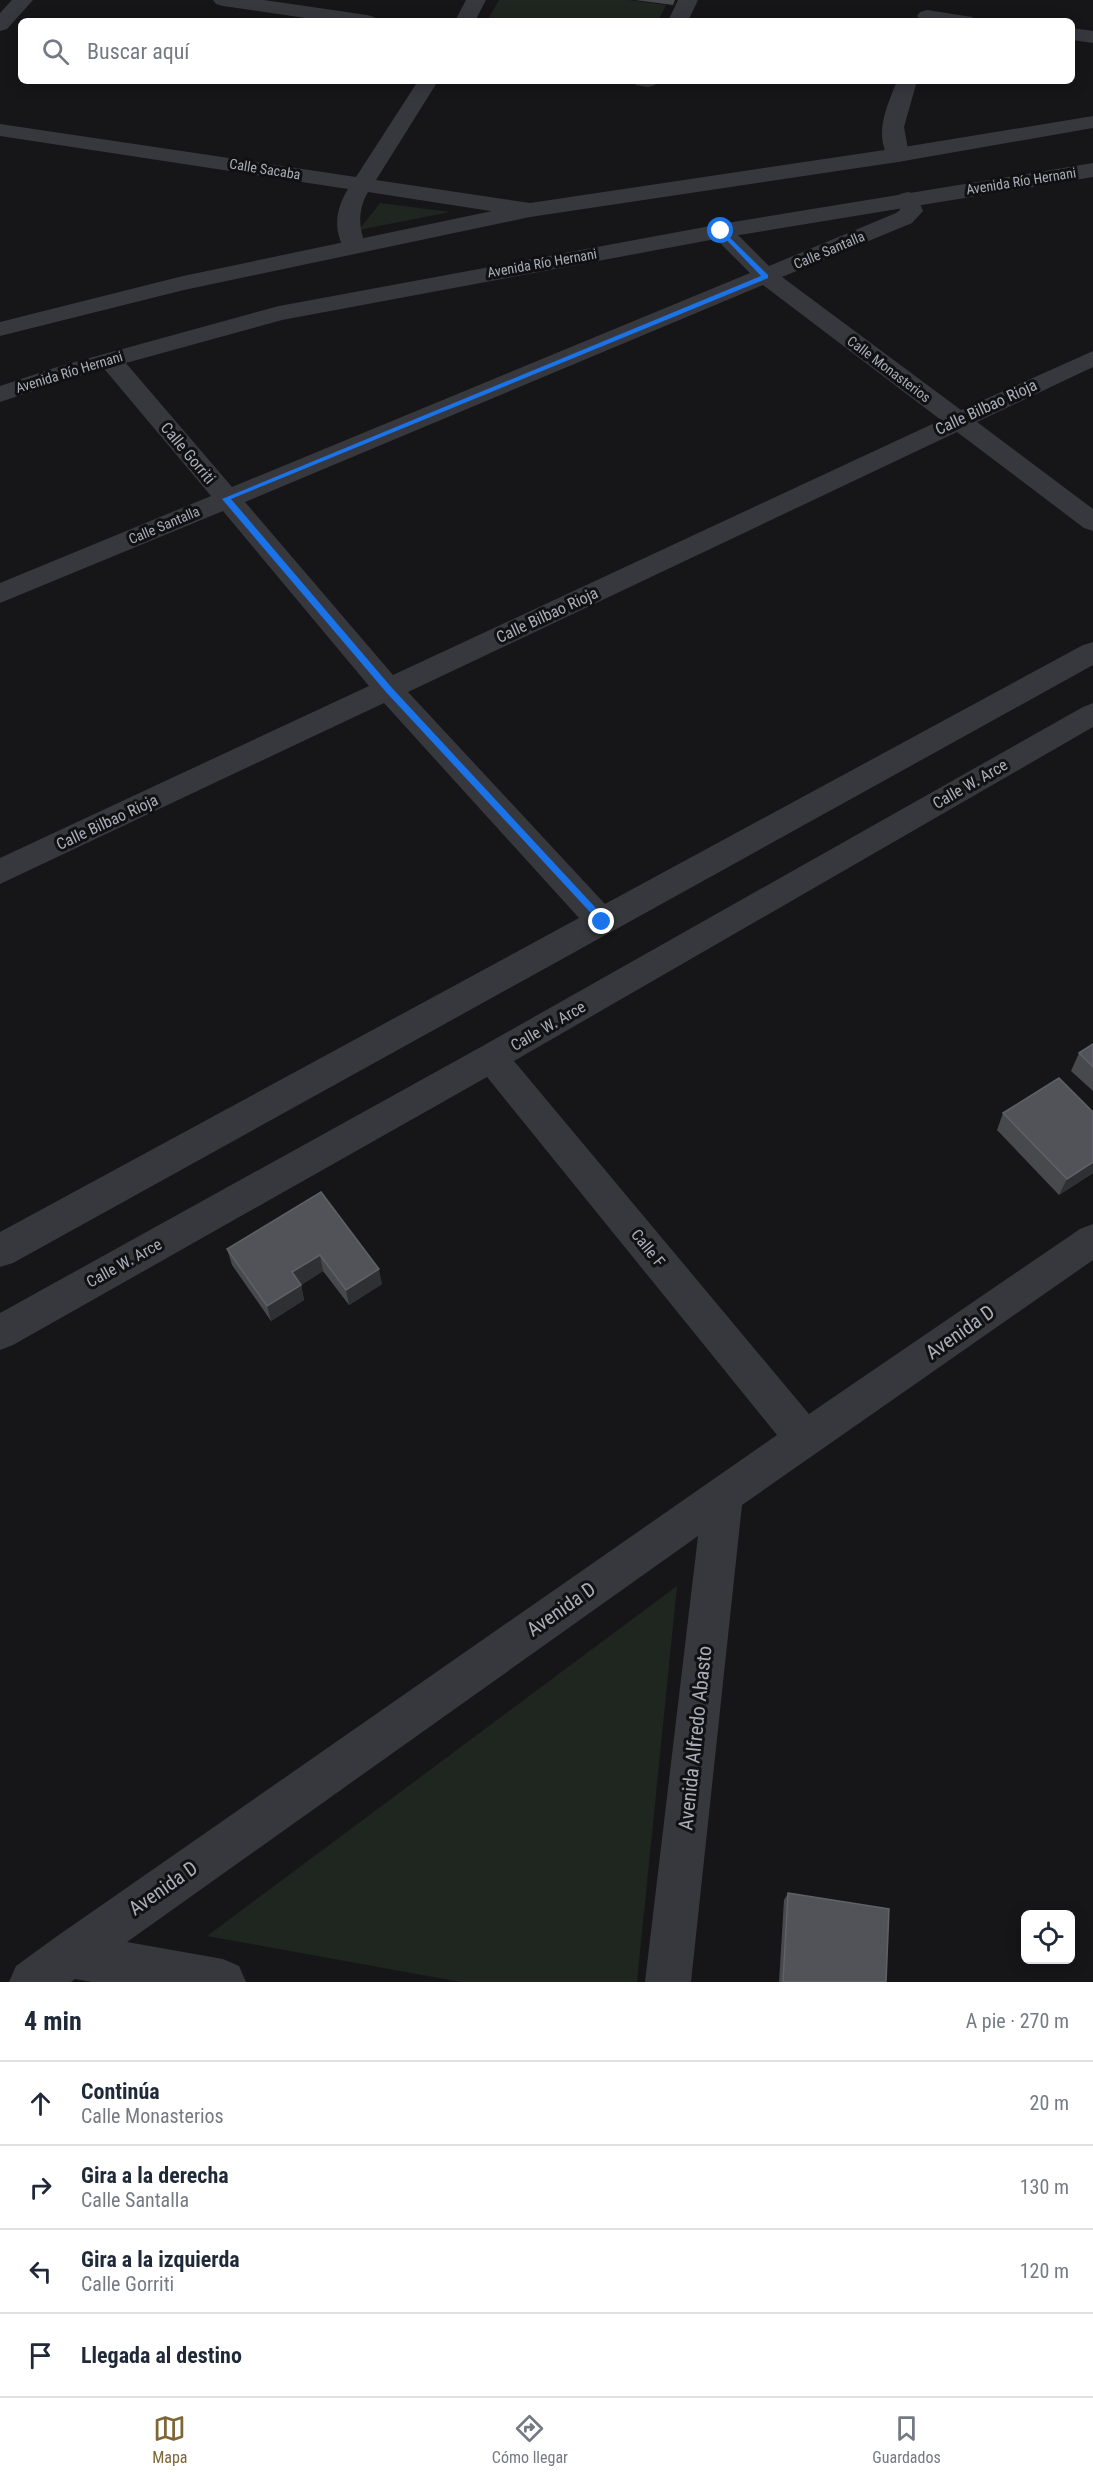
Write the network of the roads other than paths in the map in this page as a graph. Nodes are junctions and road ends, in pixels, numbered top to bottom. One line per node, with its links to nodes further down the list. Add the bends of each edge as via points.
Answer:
1 (23, 0): 10 (street)
2 (223, 0): 6 (street)
3 (476, 0): 7 (street)
4 (688, 0): 8 (street)
5 (928, 12): 9 (street)
6 (346, 18)
7 (467, 18)
8 (679, 18)
9 (953, 18)
10 (0, 25)
11 (1075, 34): 12 (street)
12 (1093, 37)
13 (426, 84): 19 (street)
14 (905, 84): 17 (street, via 892,129)
15 (1093, 122): 17 (street)
16 (0, 130): 19 (street, Calle Sacaba)
17 (898, 154): 21 (street)
18 (1093, 170): 20 (street, Avenida Río Hernani)
19 (362, 184): 21 (street, Calle Sacaba); 23 (street, via 346,220)
20 (908, 199): 22 (street, Avenida Río Hernani); 24 (street, Calle Santalla, via 912,211 904,219)
21 (530, 210): 23 (street)
22 (721, 231): 24 (street, Calle Monasterios); 27 (street, Avenida Río Hernani, via 279,313)
23 (354, 246): 25 (street, via 183,283)
24 (766, 276): 29 (street, Calle Monasterios); 30 (street, Calle Santalla)
25 (0, 329)
26 (1093, 358): 29 (street, Calle Bilbao Rioja)
27 (110, 360): 28 (street, Avenida Río Hernani); 30 (street, Calle Gorriti)
28 (0, 394)
29 (957, 420): 31 (street, Calle Monasterios); 34 (street, Calle Bilbao Rioja)
30 (226, 499): 32 (street, Calle Santalla); 34 (street, Calle Gorriti)
31 (1093, 522)
32 (0, 594)
33 (1093, 652): 37 (street)
34 (389, 690): 36 (street, Calle Bilbao Rioja); 37 (street, Calle Gorriti)
35 (1093, 714): 38 (street, Calle W. Arce)
36 (0, 872)
37 (602, 922): 40 (street)
38 (491, 1058): 41 (street, Calle W. Arce); 42 (street, Calle F)
39 (1093, 1240): 42 (street, Avenida D)
40 (0, 1251)
41 (0, 1332)
42 (805, 1439): 43 (street, Avenida D)
43 (723, 1495): 44 (street, Avenida D); 47 (street, Avenida Alfredo Abasto)
44 (69, 1955): 45 (street, Avenida D); 46 (street)
45 (32, 1982)
46 (223, 1982)
47 (668, 1982)

